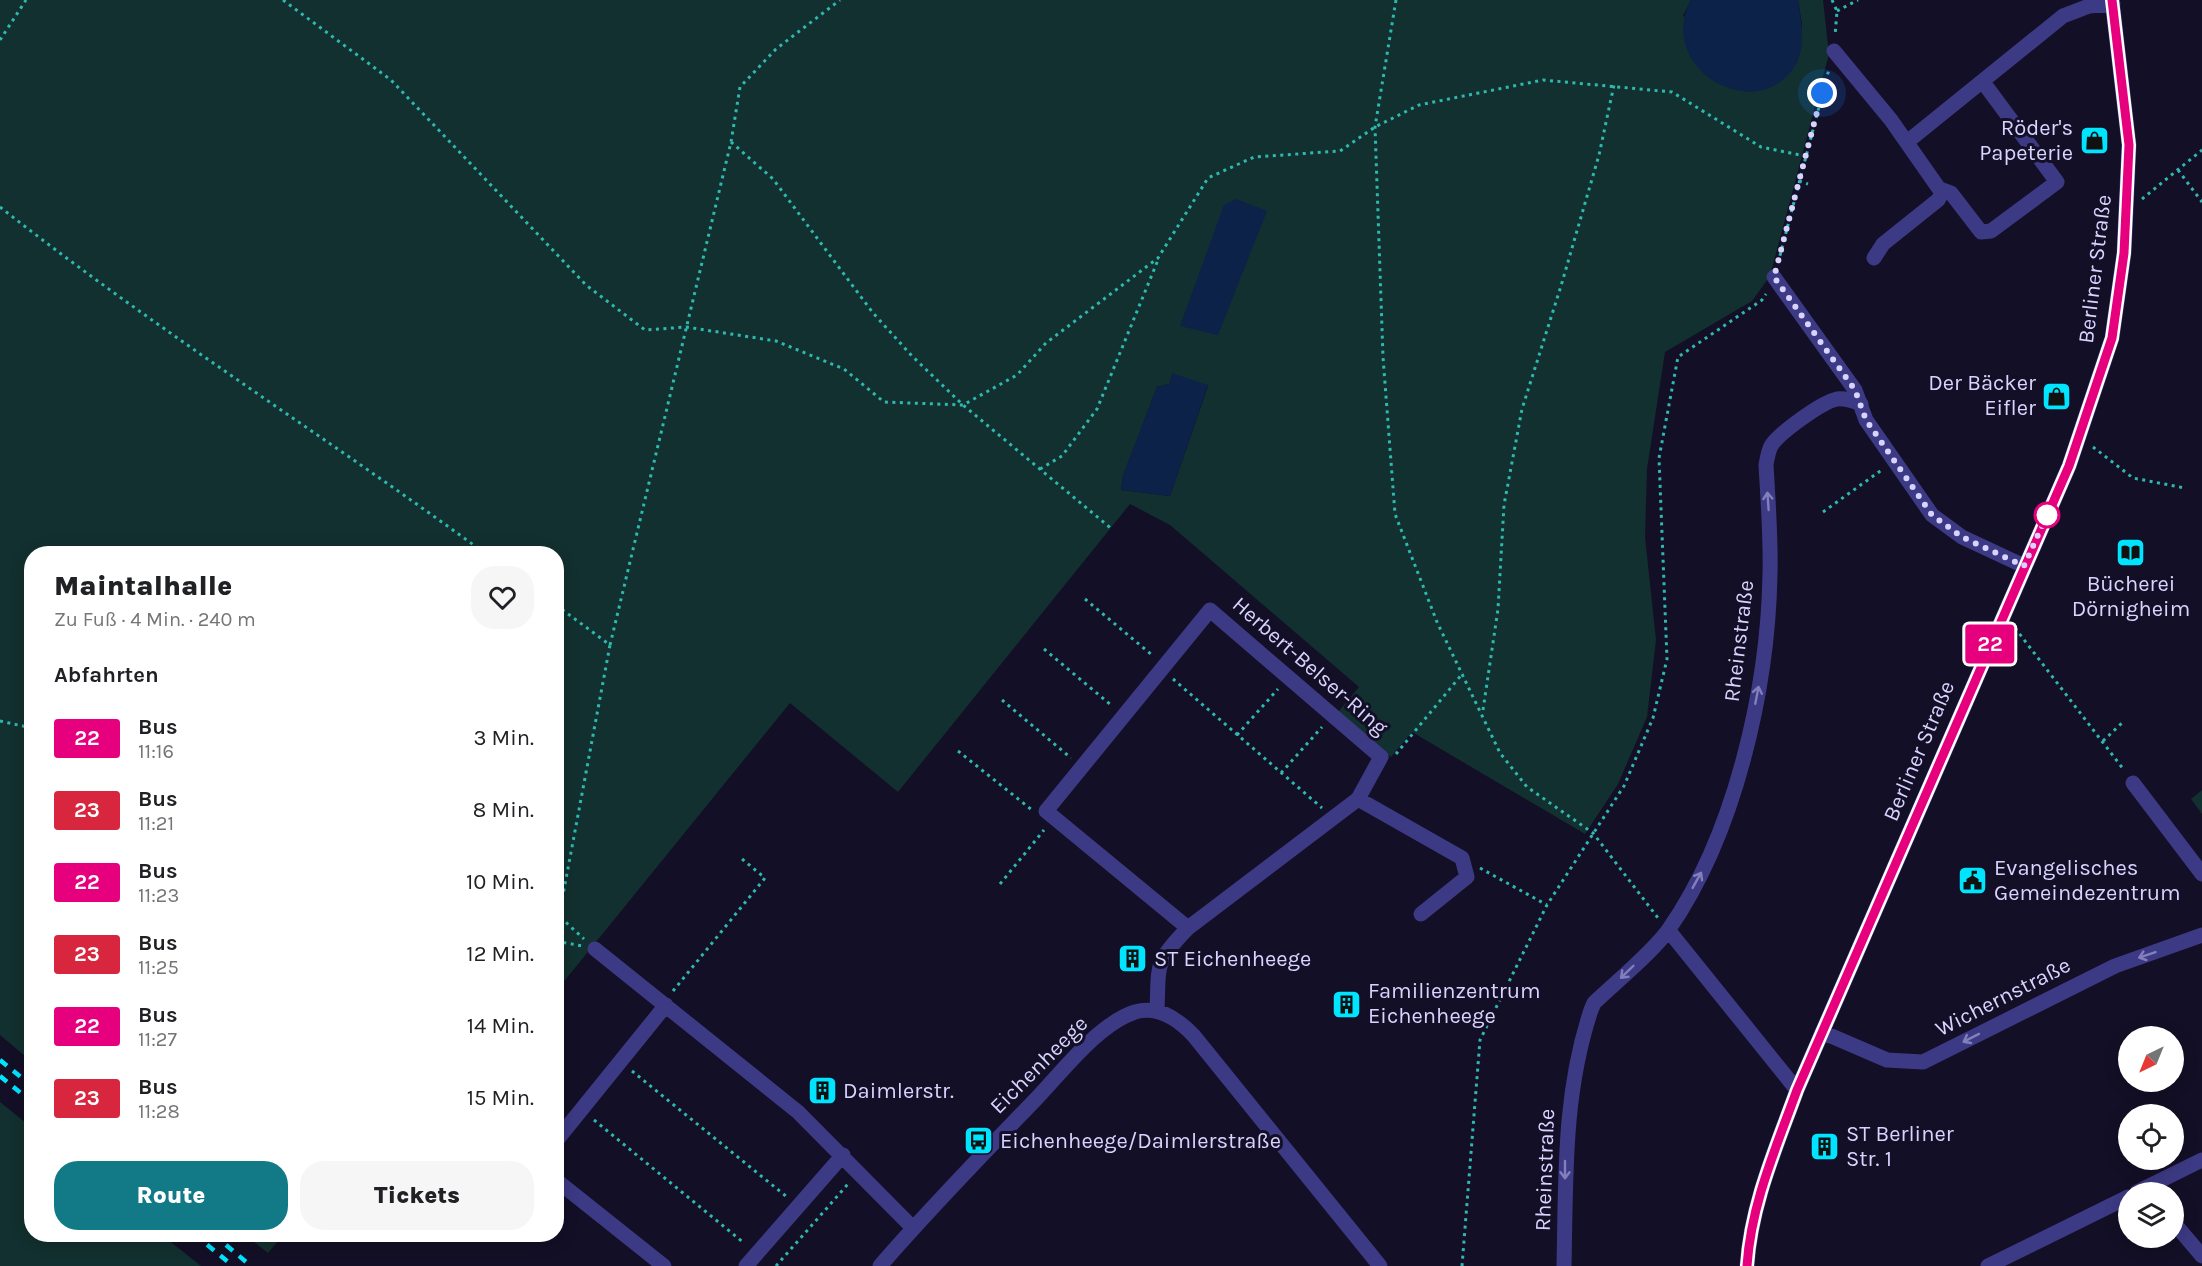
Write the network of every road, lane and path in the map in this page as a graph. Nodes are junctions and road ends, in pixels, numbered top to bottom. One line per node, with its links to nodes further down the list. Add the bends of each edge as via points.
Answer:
1 (26, 0): 9 (path)
2 (283, 0): 28 (path, via 391,80 586,285 645,330)
3 (840, 0): 14 (path, via 776,49 740,87)
4 (1396, 0): 13 (path)
5 (1832, 0): 8 (path)
6 (1858, 0): 8 (path)
7 (2112, 2): 11 (street, via 2063,16); 24 (street, Berliner Straße, via 2129,145)
8 (1837, 11): 10 (path)
9 (0, 40)
10 (1834, 51): 15 (street); 17 (path)
11 (1983, 82): 15 (street); 21 (street, via 2057,182 1991,231 1980,232 1951,193)
12 (1614, 85): 13 (path, via 1544,80 1419,105); 17 (path, via 1672,92 1761,147); 48 (path, via 1596,166 1522,409 1504,504 1498,609)
13 (1375, 128): 25 (path, via 1340,151 1254,157 1208,178); 45 (path, via 1383,357 1395,514 1437,622)
14 (731, 142): 28 (path); 30 (path, via 773,179 873,313)
15 (1907, 142): 21 (street)
16 (2202, 150): 18 (path)
17 (1805, 156): 19 (path)
18 (2178, 170): 22 (path); 24 (path)
19 (1799, 181): 20 (path); 27 (path)
20 (1808, 184)
21 (1940, 189): 26 (street, via 1938,201 1883,244)
22 (2202, 202)
23 (0, 207): 37 (path, via 76,267)
24 (2127, 211): 31 (street, Berliner Straße, via 2112,338)
25 (1158, 258): 30 (path, via 1046,343 1017,375); 33 (path, via 1097,408 1062,456)
26 (1874, 258)
27 (1774, 277): 29 (street); 64 (path, via 1762,300 1678,357 1659,458 1666,659 1653,718 1624,786)
28 (686, 327): 30 (path, via 776,341 844,369 884,402); 42 (path)
29 (1861, 404): 32 (street, via 1866,420); 74 (street, Rheinstraße, one-way to 29, via 1704,867 1722,823 1757,693 1769,596 1766,465 1770,447 1783,433 1835,399)
30 (963, 405): 33 (path)
31 (2080, 436): 34 (path, via 2133,478); 38 (street, Berliner Straße)
32 (1894, 461): 35 (path); 38 (street, via 1927,508 1946,527)
33 (1040, 469): 36 (path)
34 (2185, 488)
35 (1823, 512)
36 (1113, 530)
37 (475, 546)
38 (2024, 566): 41 (street, Berliner Straße)
39 (1085, 599): 44 (path)
40 (564, 611): 42 (path)
41 (2004, 611): 55 (path); 80 (street, Berliner Straße)
42 (610, 645): 69 (path)
43 (1044, 649): 50 (path)
44 (1163, 668): 46 (street, Herbert-Belser-Ring, via 1210,610); 50 (street, Herbert-Belser-Ring); 54 (path)
45 (1463, 673): 48 (path); 57 (path, via 1392,758)
46 (1289, 678): 49 (street, Herbert-Belser-Ring); 54 (path)
47 (1002, 700): 58 (path)
48 (1483, 712): 64 (path, via 1500,753 1527,787)
49 (1333, 715): 57 (street, Herbert-Belser-Ring); 59 (path)
50 (1124, 716): 58 (street, Herbert-Belser-Ring)
51 (2124, 721): 55 (path)
52 (0, 722): 53 (path)
53 (24, 726)
54 (1237, 735): 59 (path)
55 (2103, 741): 60 (path)
56 (958, 751): 62 (path, via 1030,810)
57 (1381, 757): 61 (street, Herbert-Belser-Ring)
58 (1082, 767): 62 (street, Herbert-Belser-Ring)
59 (1281, 773): 63 (path)
60 (2133, 783): 67 (street)
61 (1358, 799): 63 (street, Herbert-Belser-Ring); 66 (street)
62 (1050, 814): 68 (path); 73 (street)
63 (1333, 818): 73 (street, Herbert-Belser-Ring)
64 (1593, 833): 70 (path); 74 (path)
65 (742, 858): 78 (path, via 765,878 669,996)
66 (1462, 858): 70 (path); 71 (street, via 1467,877)
67 (2202, 874)
68 (1000, 885)
69 (564, 894)
70 (1547, 905): 101 (path, via 1480,1040)
71 (1421, 914)
72 (564, 920): 77 (path)
73 (1188, 928): 79 (street, Herbert-Belser-Ring, via 1160,961)
74 (1669, 931): 82 (street); 102 (street, Rheinstraße, one-way to 102, via 1594,1003 1588,1018 1565,1144)
75 (2202, 935): 80 (street, Wichernstraße, one-way to 80, via 2115,966 1923,1062 1887,1060)
76 (564, 942): 77 (path)
77 (595, 949): 78 (street)
78 (666, 1005): 81 (street); 85 (street, via 798,1112)
79 (1157, 1011): 92 (street, Eichenheege, via 1135,1012 1106,1029); 100 (street, via 1177,1019 1194,1036)
80 (1822, 1032): 82 (street, Berliner Straße)
81 (621, 1062): 83 (street); 91 (path)
82 (1797, 1090): 103 (street, Berliner Straße, via 1756,1207)
83 (582, 1110): 84 (street); 94 (path)
84 (564, 1131)
85 (843, 1155): 87 (street); 91 (street)
86 (2202, 1160): 88 (street)
87 (859, 1172): 92 (street); 98 (path)
88 (2160, 1182)
89 (564, 1186): 96 (street)
90 (2118, 1202): 104 (street)
91 (797, 1206): 94 (street)
92 (913, 1228): 99 (street, Eichenheege)
93 (2184, 1235): 95 (street)
94 (757, 1254): 97 (street)
95 (2202, 1256)
96 (664, 1266)
97 (746, 1266)
98 (776, 1266)
99 (880, 1266)
100 (1380, 1266)
101 (1462, 1266)
102 (1564, 1266)
103 (1747, 1266)
104 (1988, 1266)

